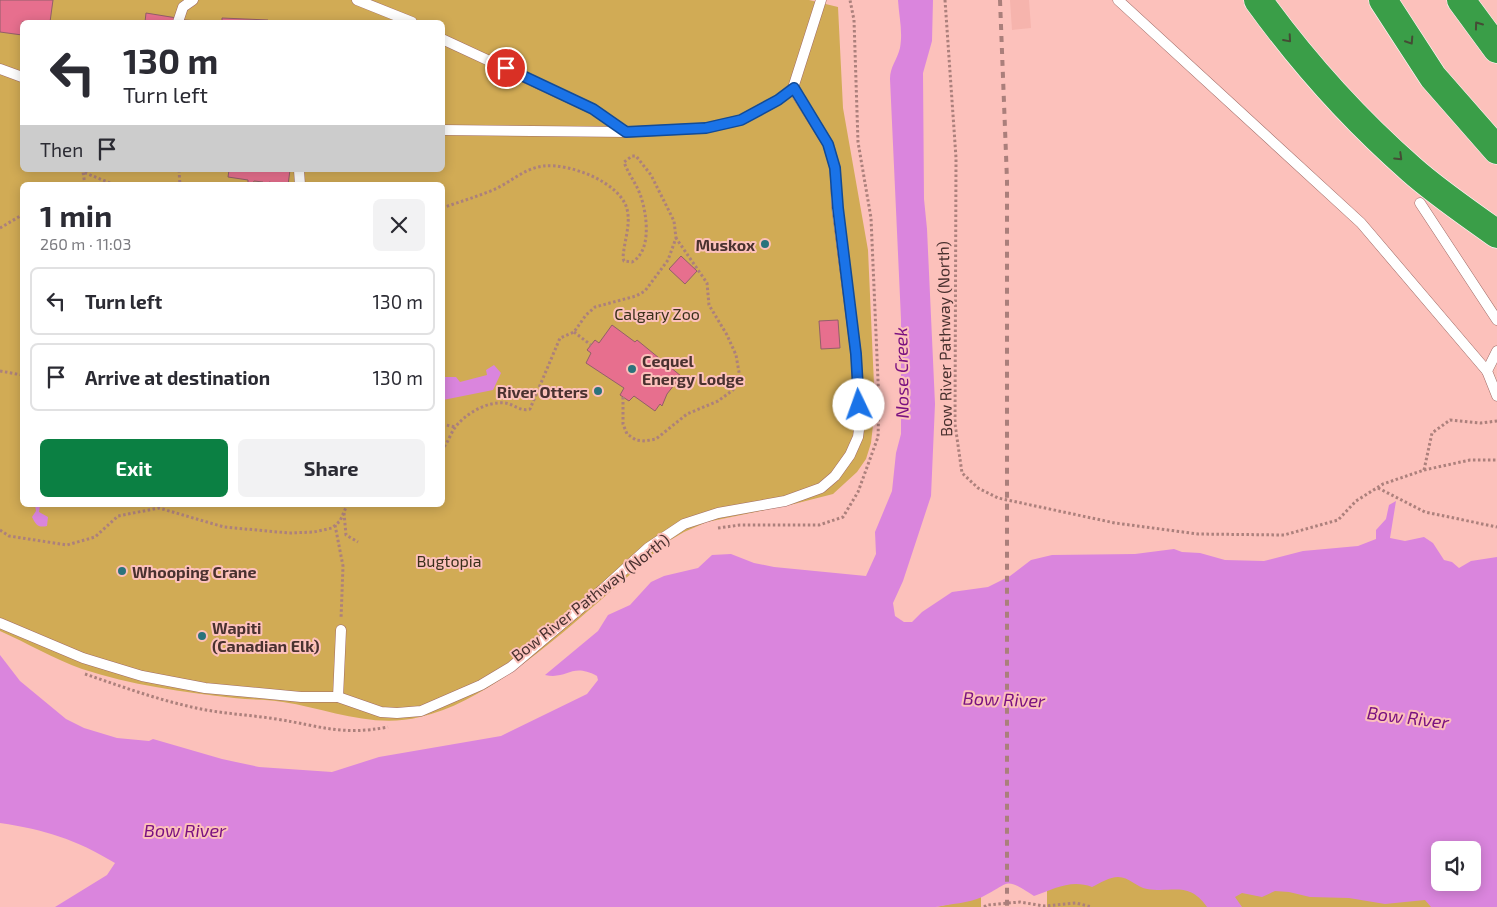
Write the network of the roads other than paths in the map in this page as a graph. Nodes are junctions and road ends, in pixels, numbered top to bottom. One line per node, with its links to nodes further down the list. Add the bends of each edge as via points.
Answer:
1 (193, 0): 8 (lane, via 183,7)
2 (357, 0): 9 (lane)
3 (821, 0): 14 (lane)
4 (1118, 0): 22 (lane, via 1361,223)
5 (1258, 0): 19 (highway, one-way to 19, via 1316,71 1398,156)
6 (1384, 0): 17 (highway, one-way to 17, via 1433,76)
7 (1461, 0): 11 (highway, one-way to 7)
8 (179, 20)
9 (407, 20)
10 (445, 40): 16 (lane, via 593,109)
11 (1497, 49)
12 (0, 69): 13 (lane)
13 (20, 76)
14 (794, 88): 16 (lane, via 741,120 706,128); 26 (lane, via 828,144 835,168 856,354 860,422 850,454 835,476 808,494 699,517 668,533 511,667 452,699 421,711 397,713 366,708)
15 (445, 130): 16 (lane)
16 (626, 132)
17 (1497, 150)
18 (1420, 203): 20 (lane)
19 (1497, 234)
20 (1497, 320)
21 (1497, 350): 22 (lane)
22 (1487, 370): 23 (lane)
23 (1497, 396)
24 (0, 623): 26 (lane, via 83,658 142,676 206,688 302,698)
25 (341, 630): 26 (lane)
26 (338, 697)

